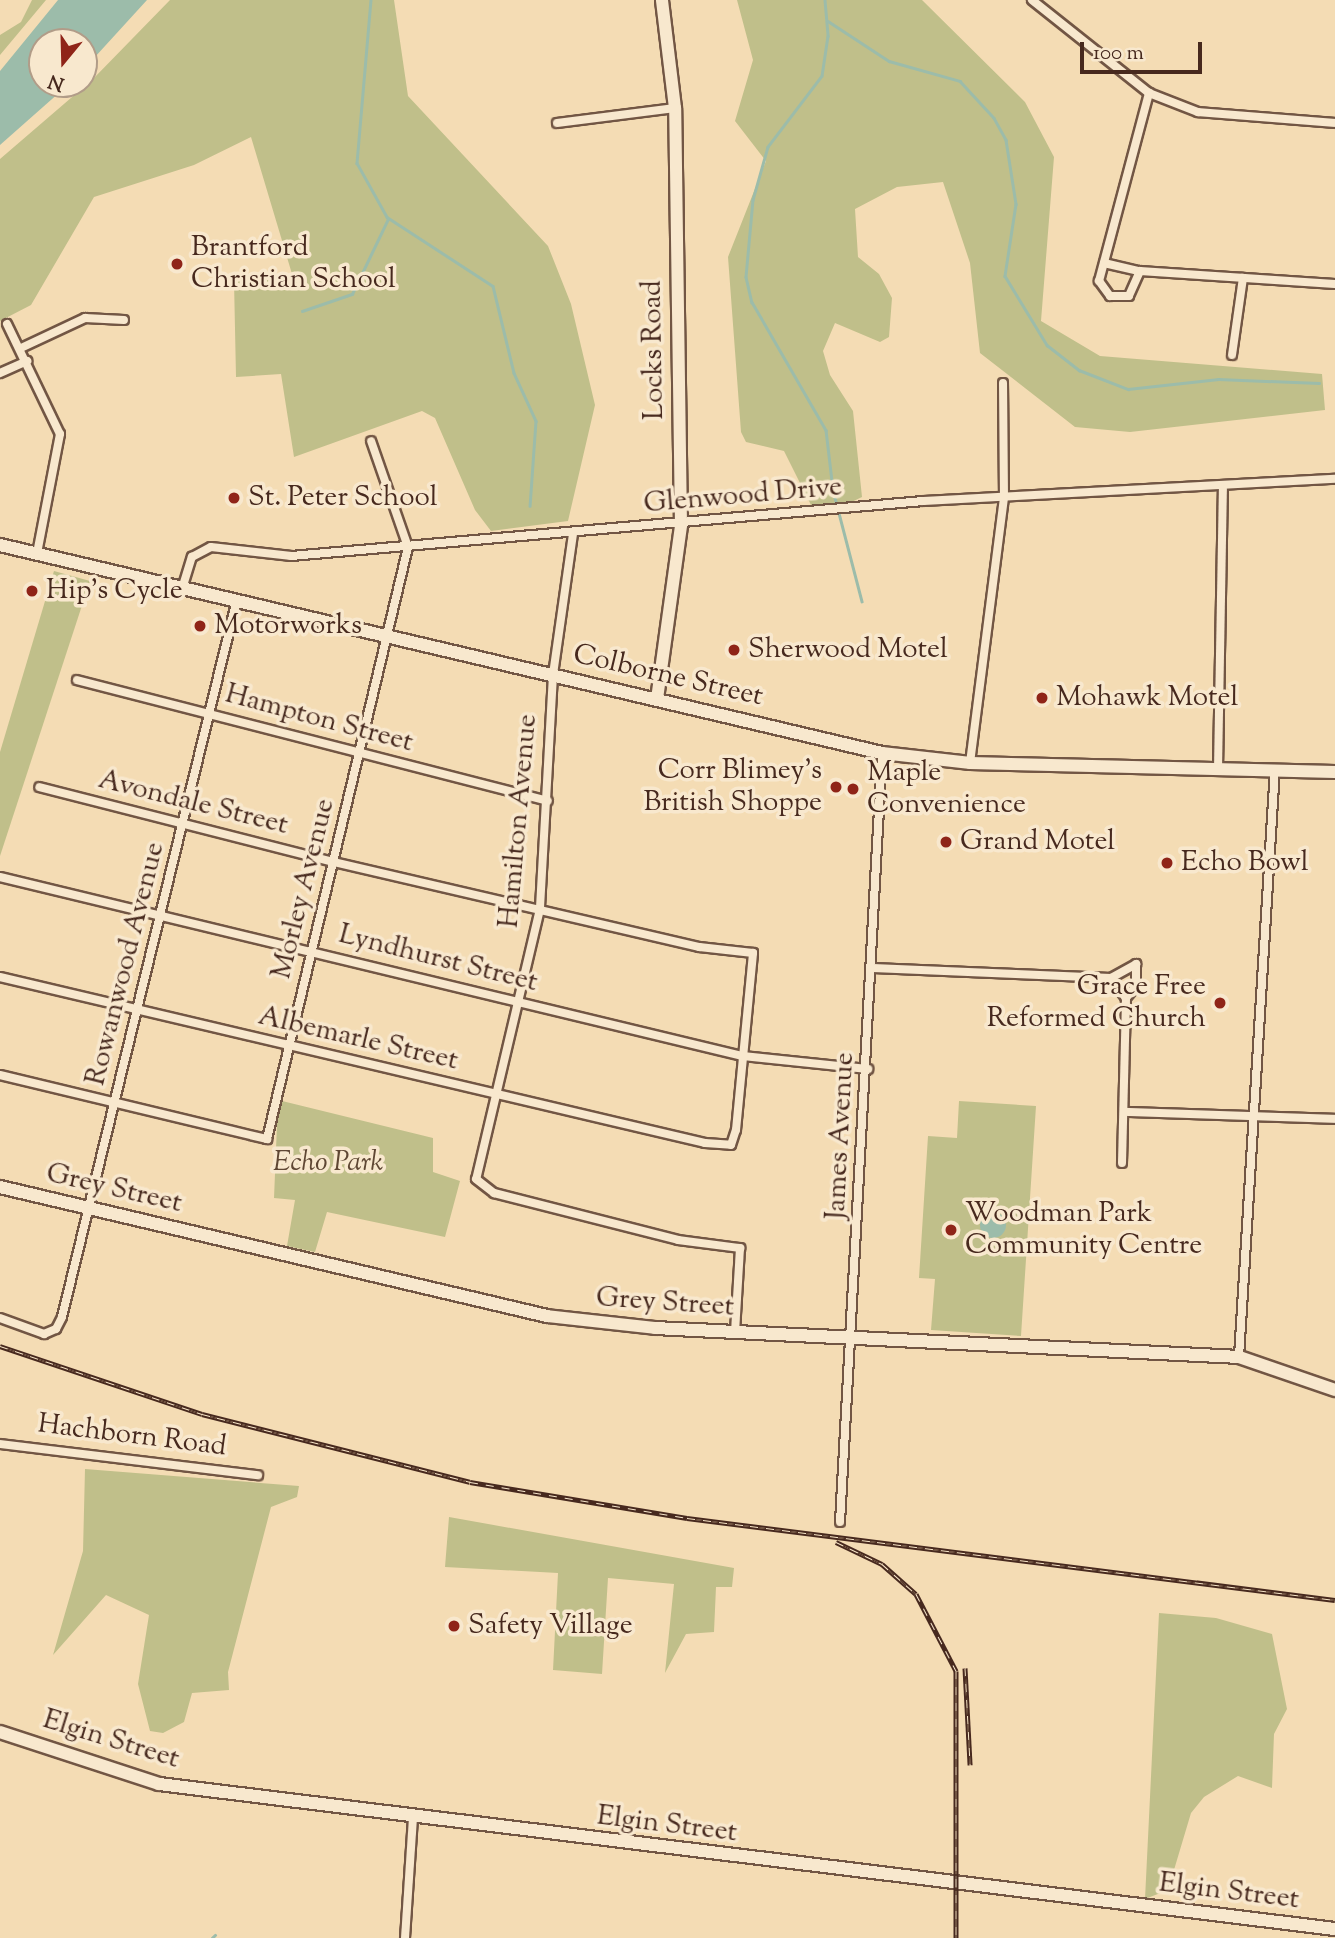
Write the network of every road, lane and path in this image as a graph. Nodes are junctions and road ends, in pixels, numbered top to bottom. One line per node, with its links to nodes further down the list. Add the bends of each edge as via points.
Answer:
1 (662, 0): 4 (main road, Locks Road)
2 (1032, 0): 3 (street)
3 (1149, 93): 6 (street, via 1198,112); 7 (street)
4 (676, 108): 5 (street); 22 (main road, Locks Road)
5 (557, 123)
6 (1335, 123)
7 (1104, 263): 8 (street); 8 (street, via 1099,281 1120,298 1136,290)
8 (1140, 271): 9 (street)
9 (1243, 278): 10 (street); 14 (street)
10 (1335, 284)
11 (124, 320): 13 (street, via 85,318)
12 (7, 324): 13 (street)
13 (21, 348): 15 (street)
14 (1232, 355)
15 (27, 361): 16 (street); 26 (street, via 61,434)
16 (0, 373)
17 (1003, 383): 21 (street)
18 (371, 441): 25 (street)
19 (1335, 479): 20 (street, Glenwood Drive)
20 (1223, 489): 21 (street, Glenwood Drive); 37 (street)
21 (1004, 497): 22 (street, Glenwood Drive); 36 (street)
22 (681, 525): 23 (street, Glenwood Drive); 32 (main road, Locks Road)
23 (573, 534): 25 (street, Glenwood Drive); 30 (street, Hamilton Avenue)
24 (0, 545): 26 (main road, Colborne Street)
25 (408, 547): 27 (street, Glenwood Drive, via 291,556 203,548 187,567); 29 (street, Morley Avenue)
26 (37, 554): 27 (main road, Colborne Street)
27 (182, 589): 28 (main road, Colborne Street)
28 (236, 603): 29 (main road, Colborne Street); 33 (street, Rowanwood Avenue)
29 (389, 641): 30 (main road, Colborne Street); 35 (street, Morley Avenue)
30 (553, 675): 32 (main road, Colborne Street); 41 (street, Hamilton Avenue)
31 (77, 680): 33 (street, Hampton Street)
32 (657, 699): 34 (main road, Colborne Street)
33 (210, 713): 35 (street, Hampton Street); 42 (street, Rowanwood Avenue)
34 (882, 753): 36 (main road, Colborne Street); 48 (street, James Avenue)
35 (363, 756): 41 (street, Hampton Street); 43 (street, Morley Avenue)
36 (970, 763): 37 (main road, Colborne Street)
37 (1218, 769): 38 (main road, Colborne Street)
38 (1275, 769): 39 (main road, Colborne Street); 62 (street)
39 (1335, 772)
40 (39, 787): 42 (street, Avondale Street)
41 (548, 801): 45 (street, Hamilton Avenue)
42 (183, 825): 43 (street, Avondale Street); 46 (street, Rowanwood Avenue)
43 (333, 862): 45 (street, Avondale Street); 47 (street, Morley Avenue)
44 (0, 877): 46 (street, Lyndhurst Street)
45 (540, 909): 52 (street, Hamilton Avenue); 55 (street, Avondale Street, via 753,953)
46 (161, 915): 47 (street, Lyndhurst Street); 53 (street, Rowanwood Avenue)
47 (311, 951): 52 (street, Lyndhurst Street); 54 (street, Morley Avenue)
48 (873, 968): 50 (street); 56 (street, James Avenue)
49 (0, 977): 53 (street, Albemarle Street)
50 (1111, 978): 51 (street); 51 (street, via 1136,964 1136,986)
51 (1126, 998): 60 (street)
52 (518, 1002): 55 (street, Lyndhurst Street); 58 (street, Hamilton Avenue)
53 (138, 1009): 54 (street, Albemarle Street); 59 (street, Rowanwood Avenue)
54 (288, 1046): 58 (street, Albemarle Street); 59 (street, Morley Avenue, via 267,1139)
55 (742, 1056): 56 (street, Lyndhurst Street); 58 (street, Albemarle Street, via 733,1140 725,1147)
56 (868, 1069): 68 (street, James Avenue)
57 (0, 1075): 59 (street)
58 (496, 1095): 67 (street, Hamilton Avenue, via 477,1184 494,1193 678,1240 740,1248)
59 (116, 1104): 65 (street, Rowanwood Avenue)
60 (1126, 1112): 62 (street); 63 (street)
61 (1335, 1119): 62 (street)
62 (1250, 1120): 69 (street)
63 (1122, 1163)
64 (0, 1187): 65 (main road, Grey Street)
65 (85, 1209): 66 (street, Rowanwood Avenue, via 62,1317 51,1332); 67 (main road, Grey Street, via 510,1309)
66 (0, 1318)
67 (735, 1333): 68 (main road, Grey Street)
68 (851, 1339): 69 (main road, Grey Street); 73 (street, James Avenue)
69 (1239, 1357): 70 (main road, Grey Street)
70 (1335, 1390)
71 (0, 1444): 72 (street, Hachborn Road)
72 (258, 1475)
73 (840, 1522)
74 (0, 1732): 75 (main road, Elgin Street, via 159,1784)
75 (413, 1818): 76 (main road, Elgin Street); 77 (street)
76 (1335, 1929)
77 (405, 1938)

